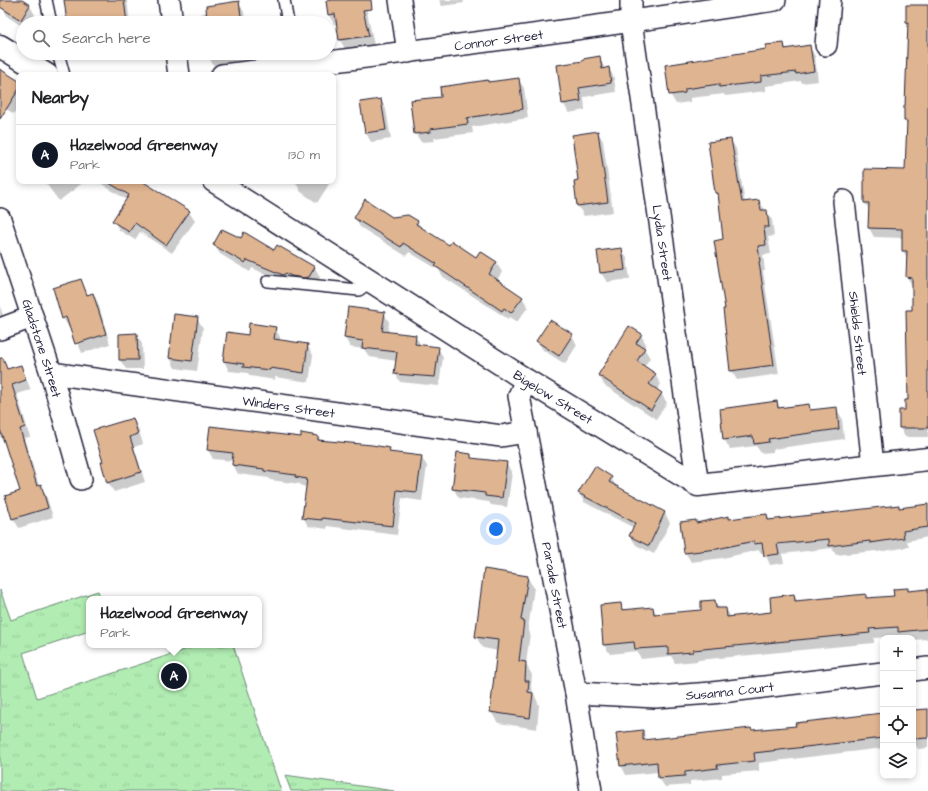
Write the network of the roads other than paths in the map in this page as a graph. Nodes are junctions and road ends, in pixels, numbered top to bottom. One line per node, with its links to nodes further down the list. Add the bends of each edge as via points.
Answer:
1 (46, 0): 8 (lane)
2 (168, 0): 9 (street)
3 (284, 0): 10 (lane)
4 (400, 0): 14 (street)
5 (631, 0): 11 (street, Lydia Street)
6 (775, 0): 11 (street, Connor Street)
7 (830, 0): 12 (street)
8 (49, 16)
9 (171, 16)
10 (287, 16)
11 (631, 22): 14 (street, Connor Street); 36 (street, Lydia Street)
12 (826, 45)
13 (0, 46): 15 (street)
14 (408, 52): 22 (street, Connor Street)
15 (16, 56)
16 (23, 60): 19 (street)
17 (60, 60): 20 (lane)
18 (177, 60): 21 (street)
19 (42, 72)
20 (63, 72)
21 (179, 72)
22 (246, 72)
23 (219, 184): 26 (street, Bigelow Street)
24 (844, 201): 34 (street, Shields Street)
25 (0, 219): 28 (street, Gladstone Street)
26 (371, 280): 27 (lane, via 359,290); 31 (street, Bigelow Street)
27 (268, 281)
28 (32, 317): 29 (street); 30 (street, Gladstone Street)
29 (0, 329)
30 (51, 373): 32 (street, Winders Street, via 501,436); 35 (street, Gladstone Street)
31 (526, 380): 32 (street, Parade Street, via 519,396); 36 (street, Bigelow Street)
32 (526, 432): 40 (street, Parade Street)
33 (928, 459): 34 (street)
34 (874, 465): 36 (street)
35 (81, 479)
36 (698, 485)
37 (928, 668): 38 (street)
38 (916, 670)
39 (880, 673): 40 (street, Susanna Court, via 656,697)
40 (576, 693): 41 (street, Parade Street)
41 (591, 791)

